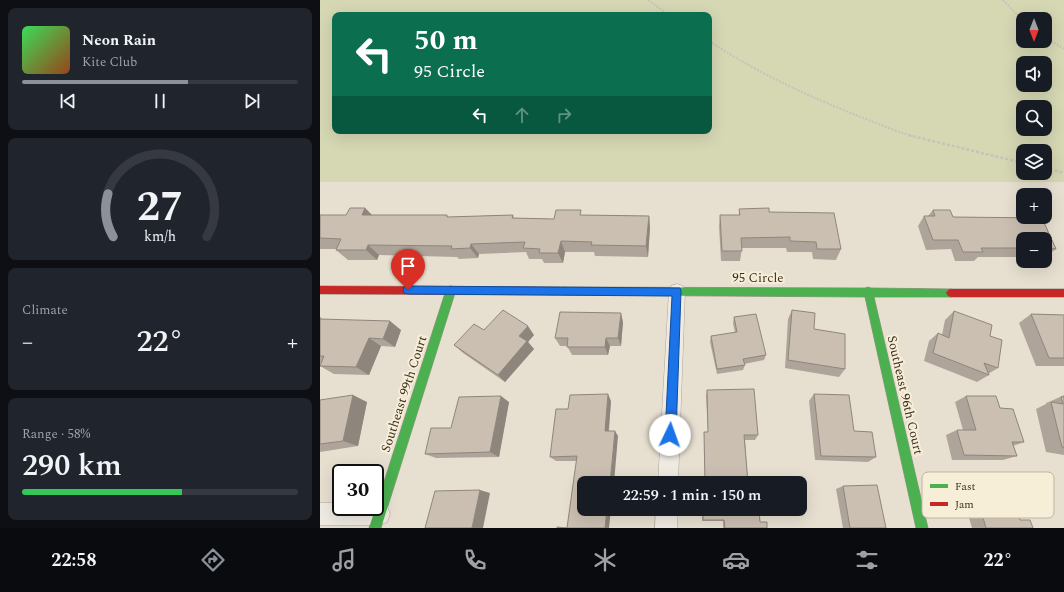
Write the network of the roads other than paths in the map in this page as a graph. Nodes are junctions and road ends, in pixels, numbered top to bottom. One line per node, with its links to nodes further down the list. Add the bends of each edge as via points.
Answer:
1 (320, 290): 2 (street, 95 Circle)
2 (451, 290): 3 (street, 95 Circle); 9 (street, Southeast 99th Court)
3 (676, 291): 4 (street, 95 Circle); 6 (street)
4 (868, 291): 5 (street, 95 Circle); 11 (street, Southeast 96th Court)
5 (1064, 293)
6 (668, 476)
7 (320, 514): 9 (street)
8 (667, 516): 10 (street)
9 (377, 521)
10 (666, 528)
11 (922, 528)

